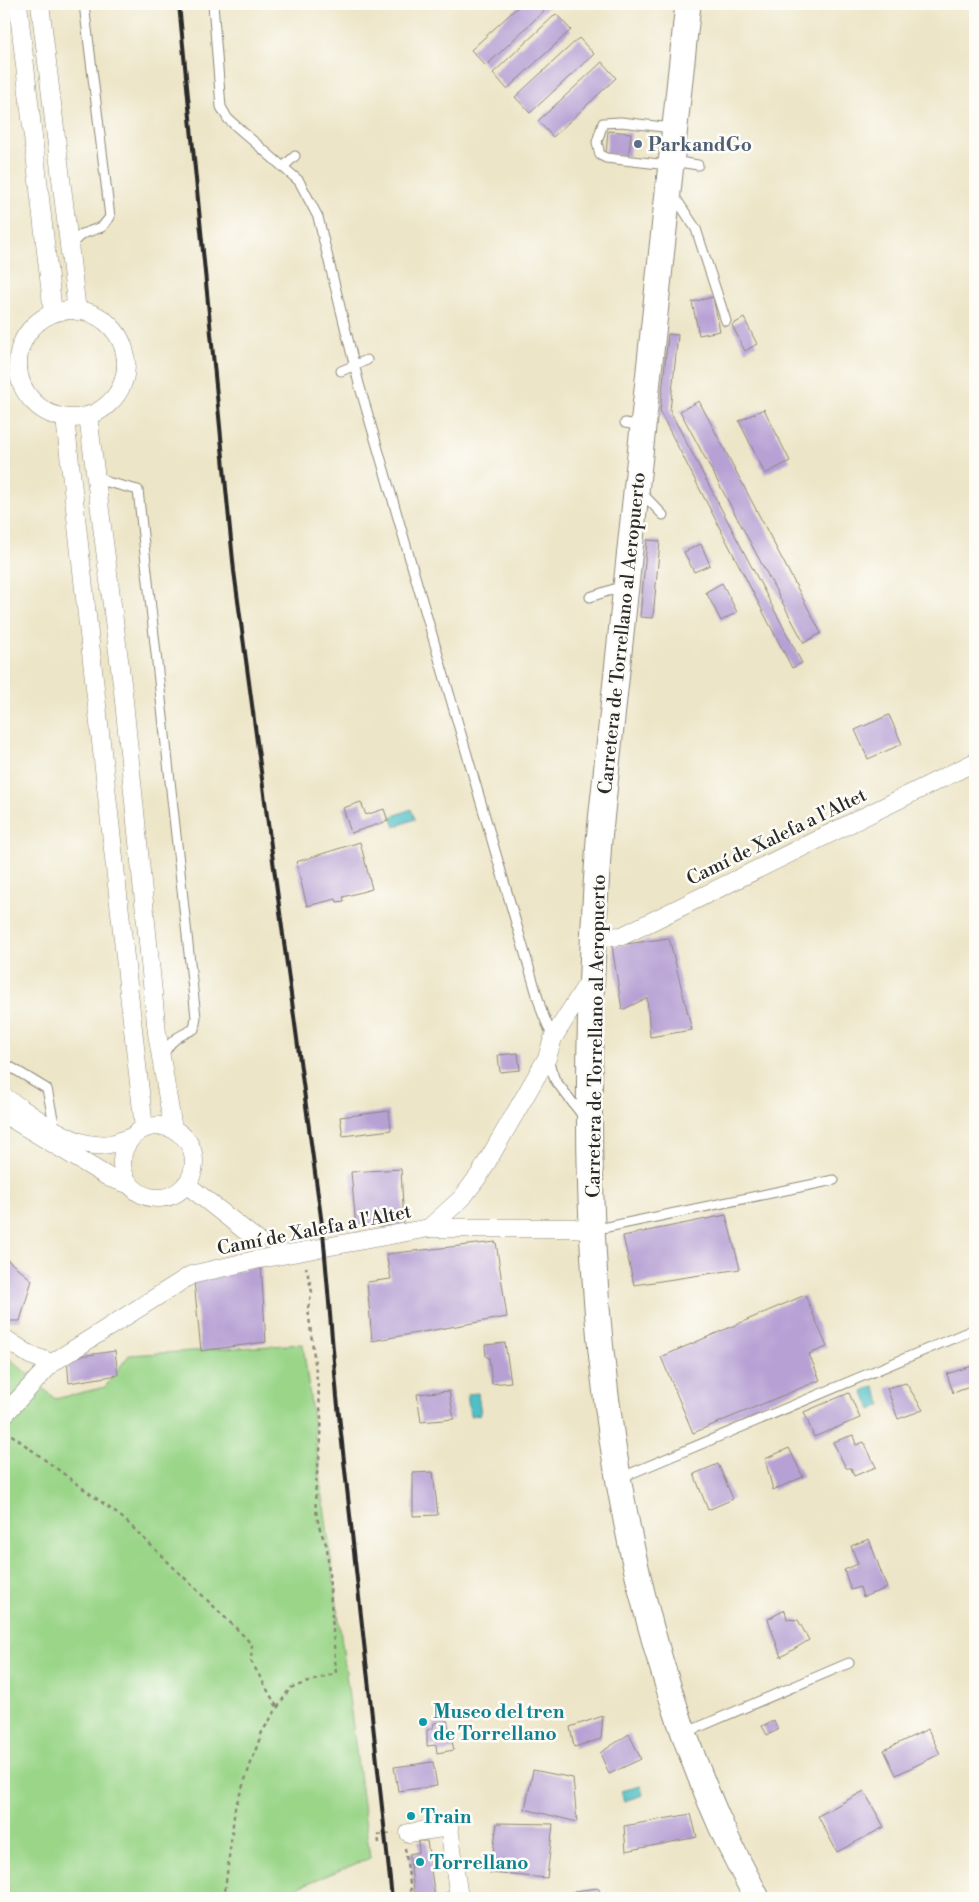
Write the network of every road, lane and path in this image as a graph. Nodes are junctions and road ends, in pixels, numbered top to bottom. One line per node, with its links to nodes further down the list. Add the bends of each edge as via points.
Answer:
1 (18, 4): 13 (street)
2 (40, 4): 11 (street)
3 (84, 4): 11 (lane, via 110,217 102,227 82,234)
4 (213, 4): 9 (lane, via 221,107 228,119)
5 (688, 4): 6 (street, Carretera de Torrellano al Aeropuerto)
6 (675, 129): 10 (street, Carretera de Torrellano al Aeropuerto); 10 (lane, via 604,123 597,142 600,155 606,158)
7 (295, 156): 9 (lane)
8 (698, 165): 10 (lane)
9 (283, 167): 16 (lane, via 299,181 318,217)
10 (670, 171): 14 (lane, via 696,230); 21 (street, Carretera de Torrellano al Aeropuerto, via 634,425)
11 (69, 246): 12 (street)
12 (77, 311): 13 (street); 18 (street, via 88,312 104,320 116,333 124,348 126,366 114,399)
13 (53, 314): 19 (street, via 38,322 26,335 19,352 18,370 22,387 33,402 48,413)
14 (726, 321)
15 (367, 360): 16 (lane)
16 (355, 366): 17 (lane); 28 (lane)
17 (341, 371)
18 (88, 416): 19 (street); 20 (street)
19 (65, 418): 37 (street)
20 (96, 474): 30 (street, via 123,690); 30 (lane, via 107,482 138,490 196,1018 194,1029 167,1047)
21 (636, 488): 22 (lane); 23 (street, Carretera de Torrellano al Aeropuerto)
22 (663, 515)
23 (626, 585): 24 (lane); 26 (street, Carretera de Torrellano al Aeropuerto)
24 (590, 597)
25 (975, 762): 26 (street, Camí de Xalefa a l'Altet, via 622,936)
26 (592, 937): 27 (street, Carretera de Torrellano al Aeropuerto)
27 (592, 978): 28 (street, Camí de Xalefa a l'Altet); 34 (street, Carretera de Torrellano al Aeropuerto)
28 (553, 1038): 29 (street, Camí de Xalefa a l'Altet)
29 (547, 1058): 34 (lane, via 555,1080); 41 (street, Camí de Xalefa a l'Altet, via 480,1174 462,1198)
30 (162, 1062): 36 (street)
31 (4, 1063): 35 (lane, via 47,1089)
32 (4, 1097): 35 (street)
33 (4, 1114): 39 (street, via 110,1178)
34 (590, 1126): 42 (street, Carretera de Torrellano al Aeropuerto)
35 (55, 1128): 37 (street, via 93,1146 111,1145)
36 (173, 1129): 37 (street, via 162,1126); 40 (street, via 190,1145 194,1157 194,1169)
37 (137, 1134): 39 (street, via 124,1149 121,1161)
38 (834, 1180): 42 (lane)
39 (128, 1184): 40 (street, via 136,1192 159,1198 171,1196)
40 (186, 1184): 43 (street)
41 (429, 1228): 42 (street); 44 (street, Camí de Xalefa a l'Altet)
42 (593, 1230): 50 (street, Carretera de Torrellano al Aeropuerto, via 600,1341)
43 (257, 1240)
44 (303, 1253): 47 (street, Camí de Xalefa a l'Altet, via 191,1275); 52 (path, via 312,1292 308,1308 321,1420 314,1508 326,1546 336,1673 290,1688)
45 (975, 1329): 50 (lane)
46 (4, 1338): 47 (street, via 30,1355)
47 (52, 1363): 48 (street, Camí de Xalefa a l'Altet)
48 (4, 1415)
49 (4, 1429): 52 (path, via 124,1519 244,1636 252,1645 251,1661)
50 (618, 1479): 53 (street, Carretera de Torrellano al Aeropuerto, via 649,1618)
51 (849, 1663): 53 (lane)
52 (278, 1707): 57 (path, via 262,1732 235,1808)
53 (685, 1733): 59 (street, Carretera de Torrellano al Aeropuerto, via 725,1835)
54 (406, 1833): 55 (path, via 378,1835); 56 (street, via 449,1826); 58 (path)
55 (380, 1843)
56 (454, 1897)
57 (224, 1898)
58 (412, 1898)
59 (757, 1898)

